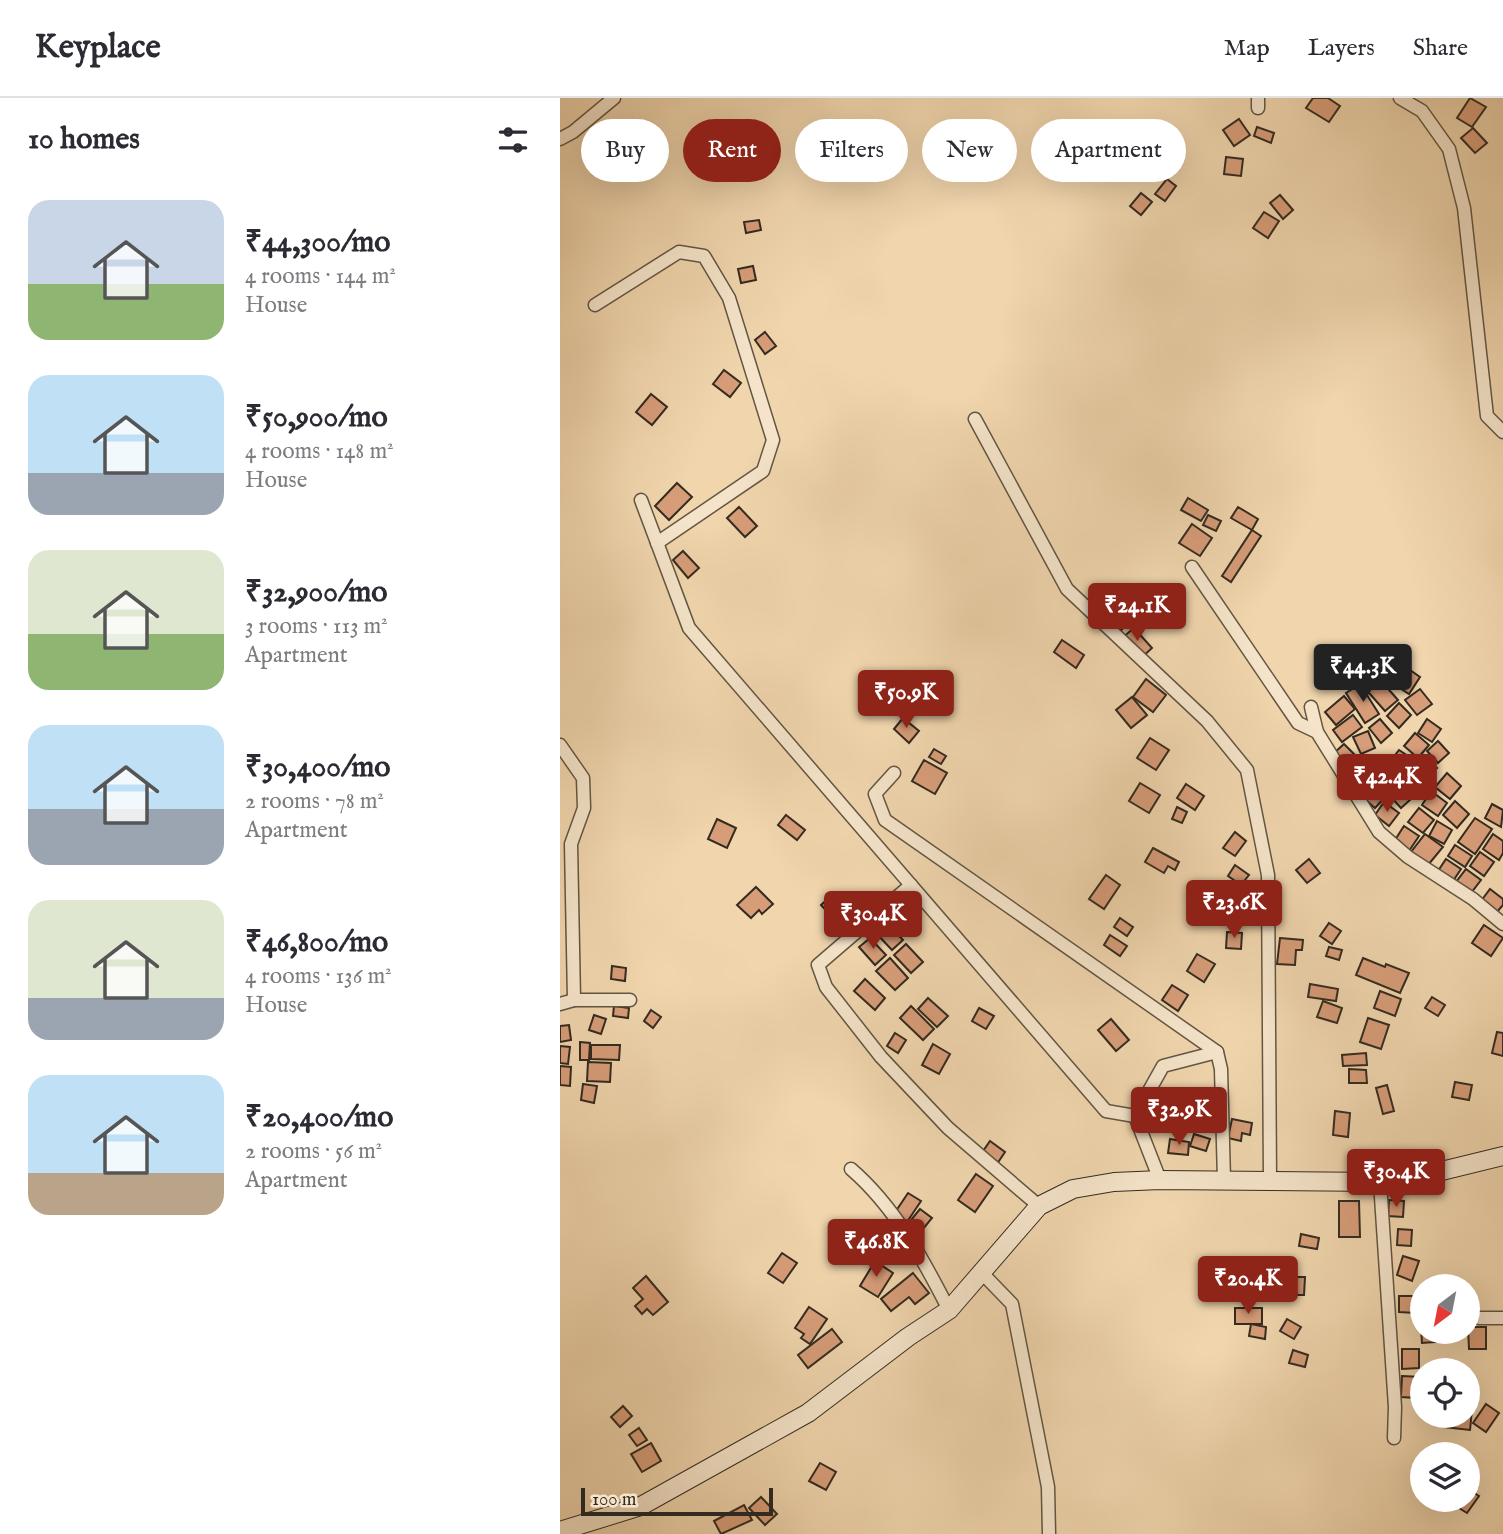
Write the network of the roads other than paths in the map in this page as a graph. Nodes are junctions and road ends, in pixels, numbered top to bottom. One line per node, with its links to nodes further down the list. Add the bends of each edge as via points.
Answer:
1 (614, 98): 3 (street)
2 (1401, 98): 6 (street, via 1422,111 1449,149 1464,208 1487,416)
3 (560, 139)
4 (595, 305): 8 (street, via 679,252 704,256 729,298 773,440 763,471)
5 (975, 419): 25 (street, via 1067,589 1207,721 1247,770 1268,875)
6 (1503, 432)
7 (641, 500): 8 (street)
8 (657, 543): 14 (street, via 689,628)
9 (1192, 567): 11 (street, via 1298,723)
10 (1311, 707): 11 (street)
11 (1317, 732): 15 (street, via 1379,832)
12 (560, 745): 16 (street, via 583,778 584,808 571,844)
13 (894, 773): 19 (street, via 875,794 885,820)
14 (911, 885): 20 (street, via 1107,1111); 27 (street, via 818,965 826,987 881,1057 948,1128)
15 (1503, 924)
16 (574, 1000): 17 (street); 18 (street)
17 (630, 1000)
18 (560, 1004)
19 (1216, 1052): 20 (street, via 1163,1066); 24 (street, via 1221,1069)
20 (1135, 1116): 23 (street)
21 (1503, 1156): 26 (main road)
22 (851, 1169): 29 (street, via 872,1188 922,1257)
23 (1160, 1180): 24 (main road); 27 (main road, via 1073,1189)
24 (1224, 1180): 25 (main road)
25 (1270, 1180): 26 (main road)
26 (1380, 1182): 32 (street)
27 (1039, 1206): 28 (main road)
28 (982, 1273): 29 (main road); 34 (street, via 1012,1304 1048,1487)
29 (949, 1310): 33 (main road, via 808,1413 719,1464 642,1506)
30 (1480, 1318): 31 (street)
31 (1503, 1318)
32 (1394, 1437)
33 (560, 1531)
34 (1049, 1534)

